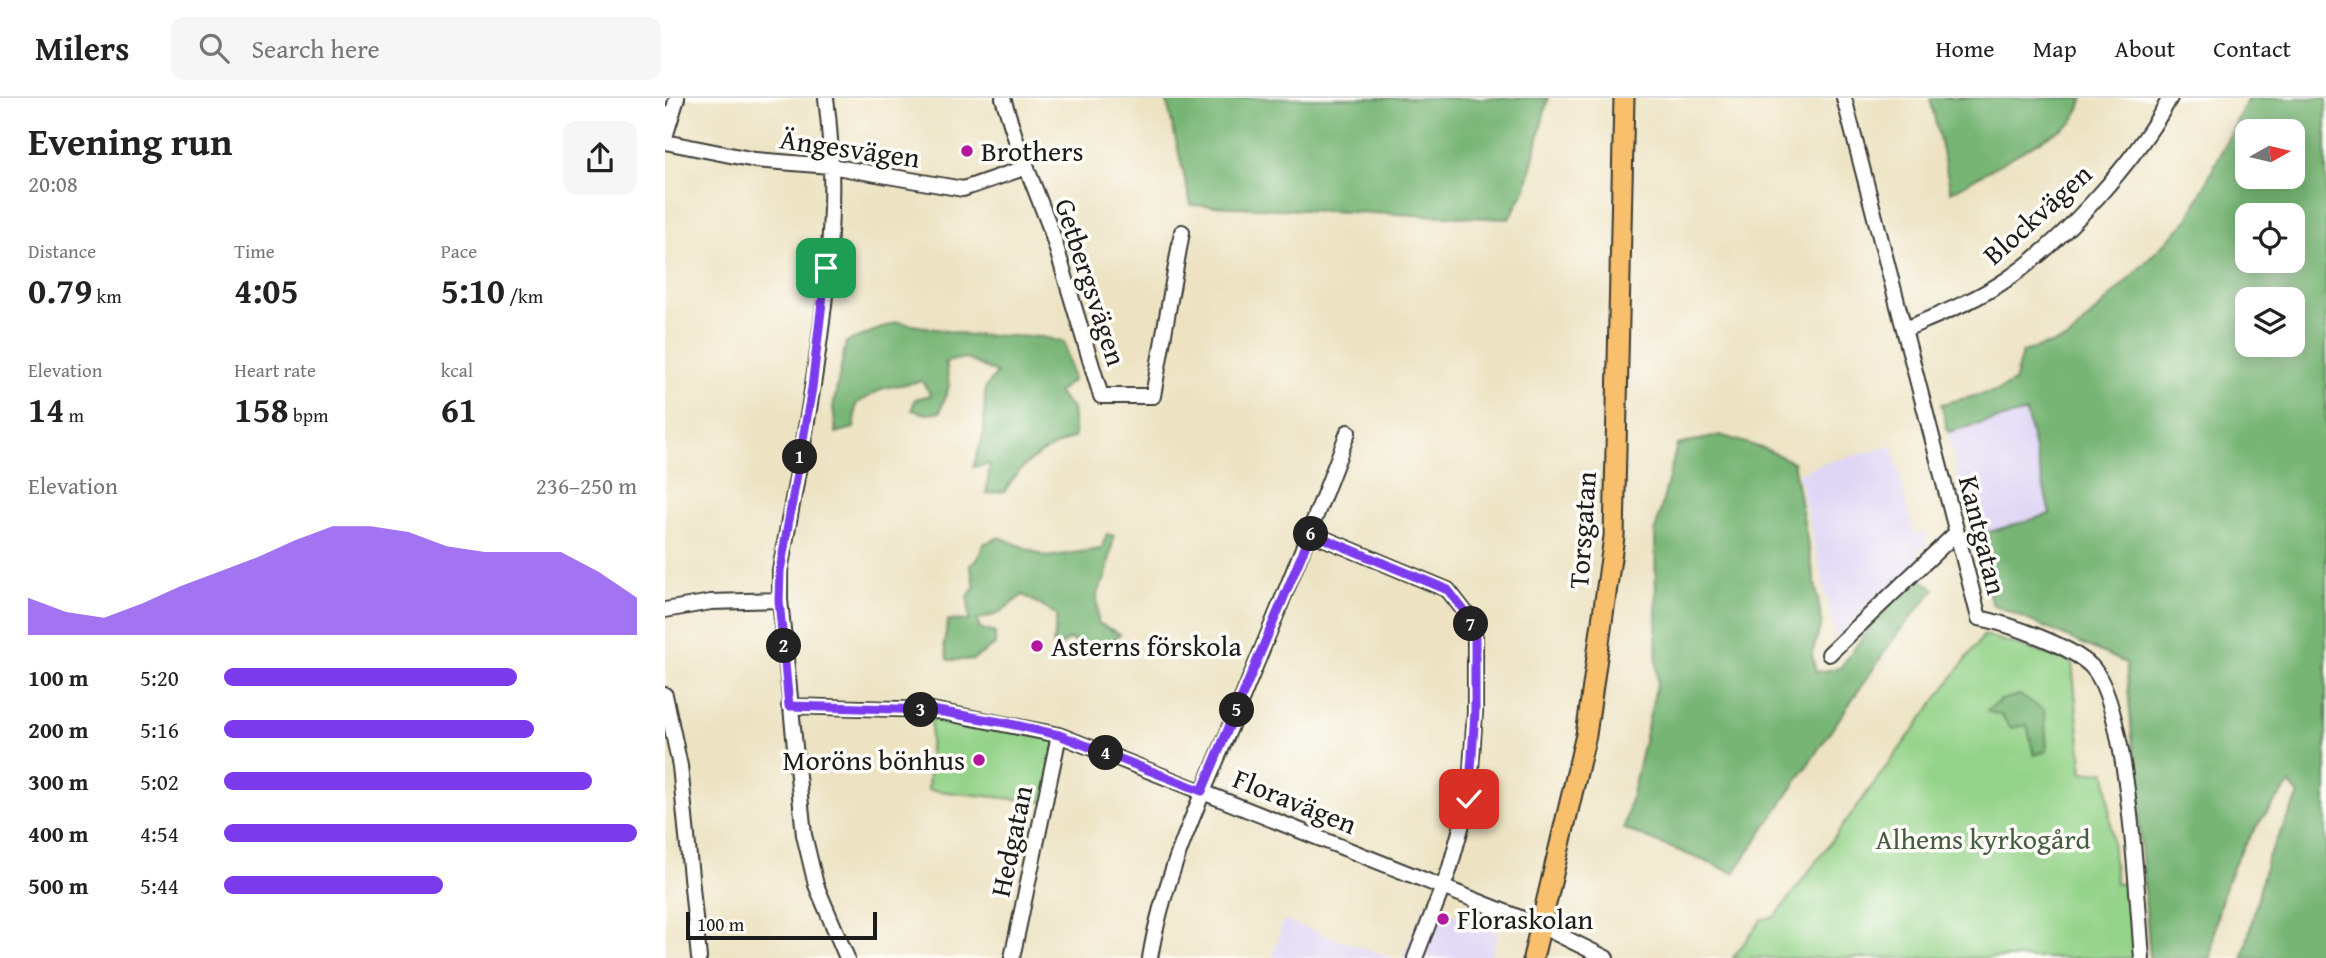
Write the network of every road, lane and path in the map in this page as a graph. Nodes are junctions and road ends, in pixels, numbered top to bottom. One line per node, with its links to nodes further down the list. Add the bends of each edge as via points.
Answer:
1 (677, 98): 7 (street)
2 (826, 98): 8 (street)
3 (1003, 98): 9 (street, Getbergsvägen)
4 (1624, 98): 23 (main road, Torsgatan, via 1614,537 1587,735)
5 (1844, 98): 11 (street, Kantgatan)
6 (2170, 98): 11 (street, Blockvägen, via 2150,135 2056,238 2006,280)
7 (665, 140): 8 (street, Ängesvägen, via 755,160)
8 (831, 166): 9 (street, Ängesvägen, via 963,189); 15 (street, via 833,206 812,388)
9 (1027, 167): 10 (street, Getbergsvägen, via 1088,342 1101,397 1153,396)
10 (1182, 232)
11 (1905, 330): 13 (street, Kantgatan)
12 (1348, 432): 14 (street)
13 (1957, 531): 17 (street); 31 (street, Kantgatan, via 1979,618 2001,622 2053,644 2091,667 2114,713)
14 (1311, 533): 21 (street); 22 (street, via 1448,590 1469,617 1475,637 1475,712 1469,799)
15 (779, 600): 16 (street); 19 (street)
16 (665, 610)
17 (1829, 654)
18 (665, 695): 24 (street, via 680,766)
19 (789, 706): 20 (street, Floravägen, via 932,710); 25 (street, via 804,835 817,885)
20 (1059, 735): 21 (street, Floravägen); 26 (street, Hedgatan)
21 (1202, 791): 22 (street, Floravägen); 27 (street, via 1156,919)
22 (1443, 887): 23 (street, Floravägen); 28 (street)
23 (1543, 927): 29 (main road, Torsgatan); 30 (street, Floravägen)
24 (699, 958)
25 (847, 958)
26 (1012, 958)
27 (1150, 958)
28 (1415, 958)
29 (1533, 958)
30 (1606, 958)
31 (2142, 958)

